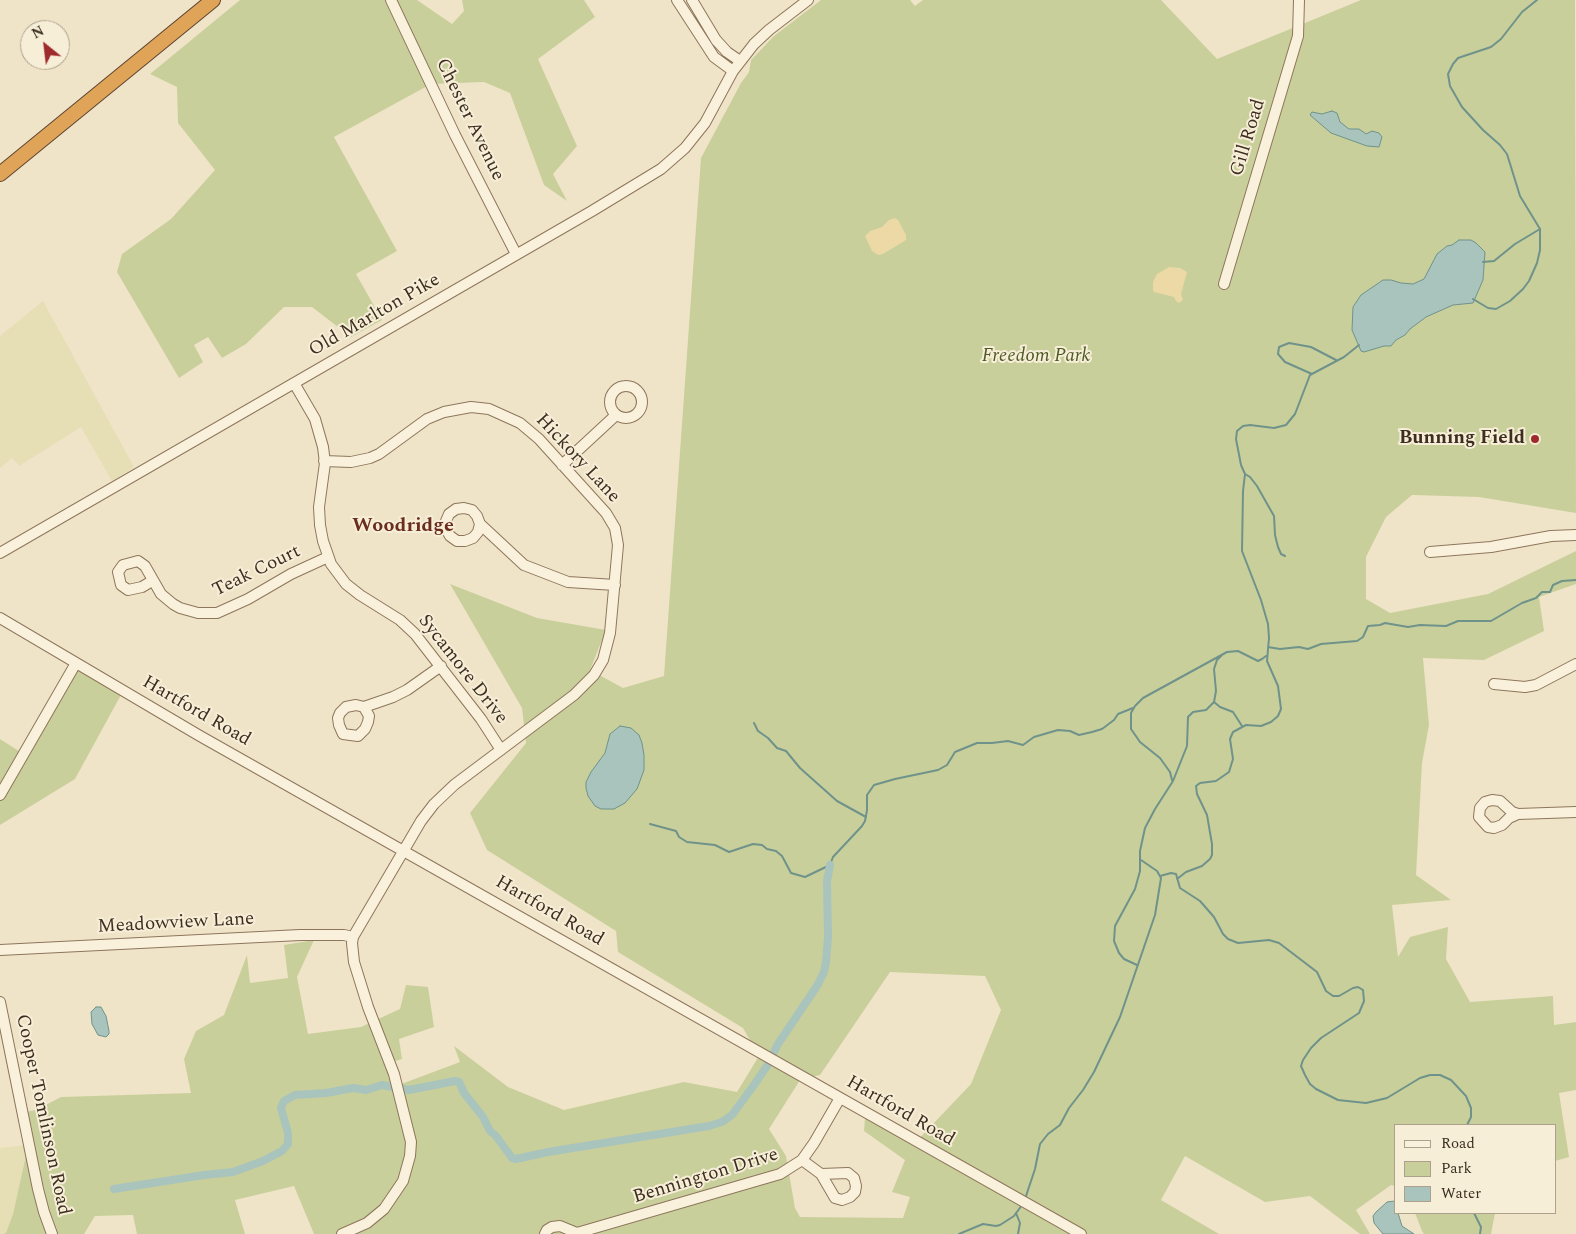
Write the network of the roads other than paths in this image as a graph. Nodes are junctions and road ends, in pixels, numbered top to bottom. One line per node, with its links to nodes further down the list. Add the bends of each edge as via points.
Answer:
1 (213, 0): 9 (highway)
2 (391, 0): 10 (street, Chester Avenue)
3 (677, 0): 8 (street, via 710,51)
4 (692, 0): 7 (street, via 716,40)
5 (808, 0): 7 (street, Old Marlton Pike, via 761,37)
6 (1299, 0): 11 (street, Gill Road, via 1298,36)
7 (740, 61): 8 (street, Old Marlton Pike)
8 (733, 71): 10 (street, Old Marlton Pike, via 705,123 674,159)
9 (0, 174)
10 (516, 254): 12 (street, Old Marlton Pike)
11 (1224, 284)
12 (294, 383): 14 (street, Sycamore Drive, via 314,419); 19 (street, Old Marlton Pike)
13 (616, 415): 15 (street)
14 (324, 461): 15 (street, Hickory Lane, via 351,462 370,458 426,419 471,407 489,409 520,424 534,433); 20 (street, Sycamore Drive, via 319,507 322,541)
15 (562, 465): 22 (street, Hickory Lane, via 606,513 615,528 618,545)
16 (480, 524): 22 (street, via 524,566 568,582)
17 (1576, 534): 18 (street, via 1491,548)
18 (1430, 552)
19 (0, 553)
20 (328, 557): 21 (street, Teak Court, via 217,613 198,613 180,608 166,599); 26 (street, Sycamore Drive, via 346,584 408,626)
21 (152, 581)
22 (615, 585): 29 (street, Hickory Lane, via 609,642 604,660 594,675)
23 (0, 618): 24 (street, Hartford Road)
24 (76, 663): 30 (street); 33 (street, Hartford Road)
25 (1576, 664): 27 (street, via 1536,685)
26 (441, 666): 28 (street, via 400,694); 29 (street, Sycamore Drive, via 487,726)
27 (1494, 684)
28 (364, 707)
29 (501, 750): 33 (street, Hickory Lane, via 440,797)
30 (0, 795)
31 (1576, 812): 32 (street)
32 (1518, 814)
33 (405, 850): 34 (street); 37 (street, Hartford Road)
34 (354, 937): 35 (street, Meadowview Lane, via 344,934 300,935); 41 (street, via 354,962 394,1074 411,1142 403,1181 384,1209 358,1228)
35 (0, 950)
36 (0, 1002): 40 (street, Cooper Tomlinson Road, via 38,1190)
37 (840, 1098): 38 (street, Bennington Drive); 44 (street, Hartford Road)
38 (802, 1160): 39 (street); 43 (street, Bennington Drive, via 771,1178)
39 (821, 1174)
40 (52, 1234)
41 (342, 1234)
42 (545, 1234): 43 (street, Bennington Drive, via 546,1230 560,1226)
43 (576, 1234)
44 (1081, 1234)

